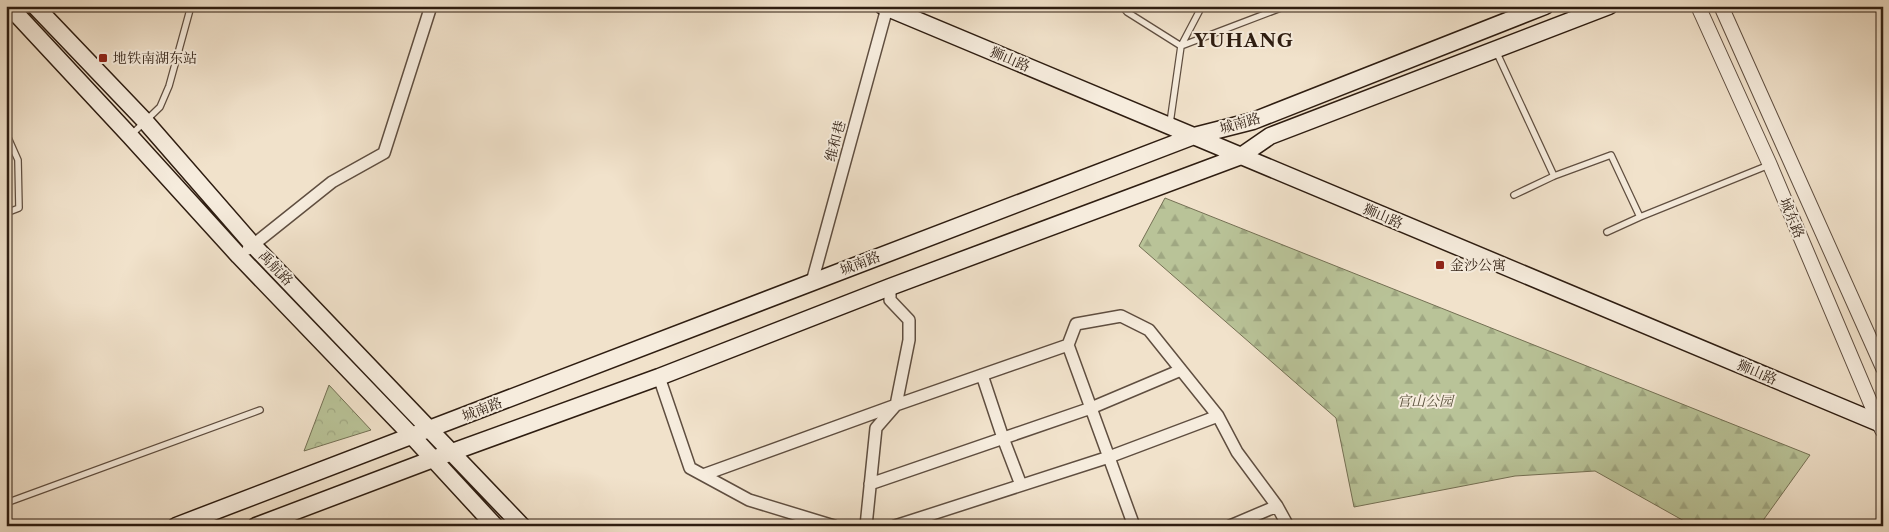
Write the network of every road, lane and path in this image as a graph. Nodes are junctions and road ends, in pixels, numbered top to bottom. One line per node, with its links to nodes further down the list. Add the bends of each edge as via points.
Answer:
1 (9, 6): 18 (main road, 禹航路)
2 (35, 6): 15 (main road, 禹航路)
3 (191, 6): 15 (lane, via 169,86 160,107)
4 (431, 6): 27 (street, via 384,152 332,182)
5 (1122, 6): 13 (lane)
6 (1202, 6): 13 (lane)
7 (1286, 6): 13 (lane)
8 (1545, 6): 19 (main road, 城南路, via 1253,120)
9 (1609, 6): 14 (main road, 城南路)
10 (1698, 6): 21 (street, 城东路)
11 (1721, 6): 32 (street, 城东路)
12 (885, 7): 16 (main road, 狮山路); 29 (street, 维和巷)
13 (1181, 46): 16 (lane)
14 (1495, 50): 20 (main road, 城南路, via 1270,136); 22 (lane)
15 (145, 121): 18 (lane); 27 (main road, 禹航路)
16 (1170, 125): 19 (main road, 狮山路)
17 (6, 134): 24 (lane, via 18,160 19,198 19,208)
18 (130, 136): 28 (main road, 禹航路)
19 (1194, 136): 20 (main road, 狮山路); 29 (main road, 城南路)
20 (1241, 156): 30 (main road, 城南路); 40 (main road, 狮山路)
21 (1770, 165): 25 (lane); 40 (street, 城东路)
22 (1554, 176): 23 (lane); 25 (lane, via 1611,155)
23 (1514, 195)
24 (6, 213)
25 (1640, 217): 26 (lane)
26 (1607, 232)
27 (253, 245): 28 (street); 41 (main road, 禹航路)
28 (239, 256): 42 (main road, 禹航路)
29 (812, 282): 41 (main road, 城南路)
30 (890, 287): 35 (main road, 城南路); 36 (street, via 890,300 909,320 909,340)
31 (1068, 345): 33 (street, via 1076,324 1121,316 1149,330); 34 (street); 37 (street)
32 (1883, 368)
33 (1181, 370): 37 (street); 39 (street)
34 (982, 375): 36 (street); 43 (street)
35 (659, 377): 44 (main road, 城南路); 47 (street, via 690,468)
36 (896, 405): 47 (street); 48 (street, via 876,428)
37 (1091, 408): 43 (street); 45 (street)
38 (260, 410): 50 (lane)
39 (1218, 416): 45 (street); 51 (street, via 1237,452)
40 (1882, 427)
41 (430, 428): 42 (main road, 城南路); 44 (main road, 禹航路)
42 (412, 436): 46 (main road, 禹航路); 53 (main road, 城南路)
43 (1003, 438): 48 (street); 49 (street)
44 (452, 452): 46 (main road, 城南路); 56 (main road, 禹航路)
45 (1108, 457): 49 (street); 60 (street)
46 (433, 459): 52 (main road, 城南路); 55 (main road, 禹航路)
47 (703, 475): 57 (street, via 748,500)
48 (870, 484): 58 (street)
49 (1021, 485): 59 (street)
50 (6, 504)
51 (1277, 506): 61 (street); 62 (street)
52 (292, 519): 54 (main road, 城南路)
53 (176, 526)
54 (256, 526)
55 (495, 526)
56 (522, 526)
57 (834, 526)
58 (866, 526)
59 (895, 526)
60 (1134, 526)
61 (1230, 526)
62 (1288, 526)

